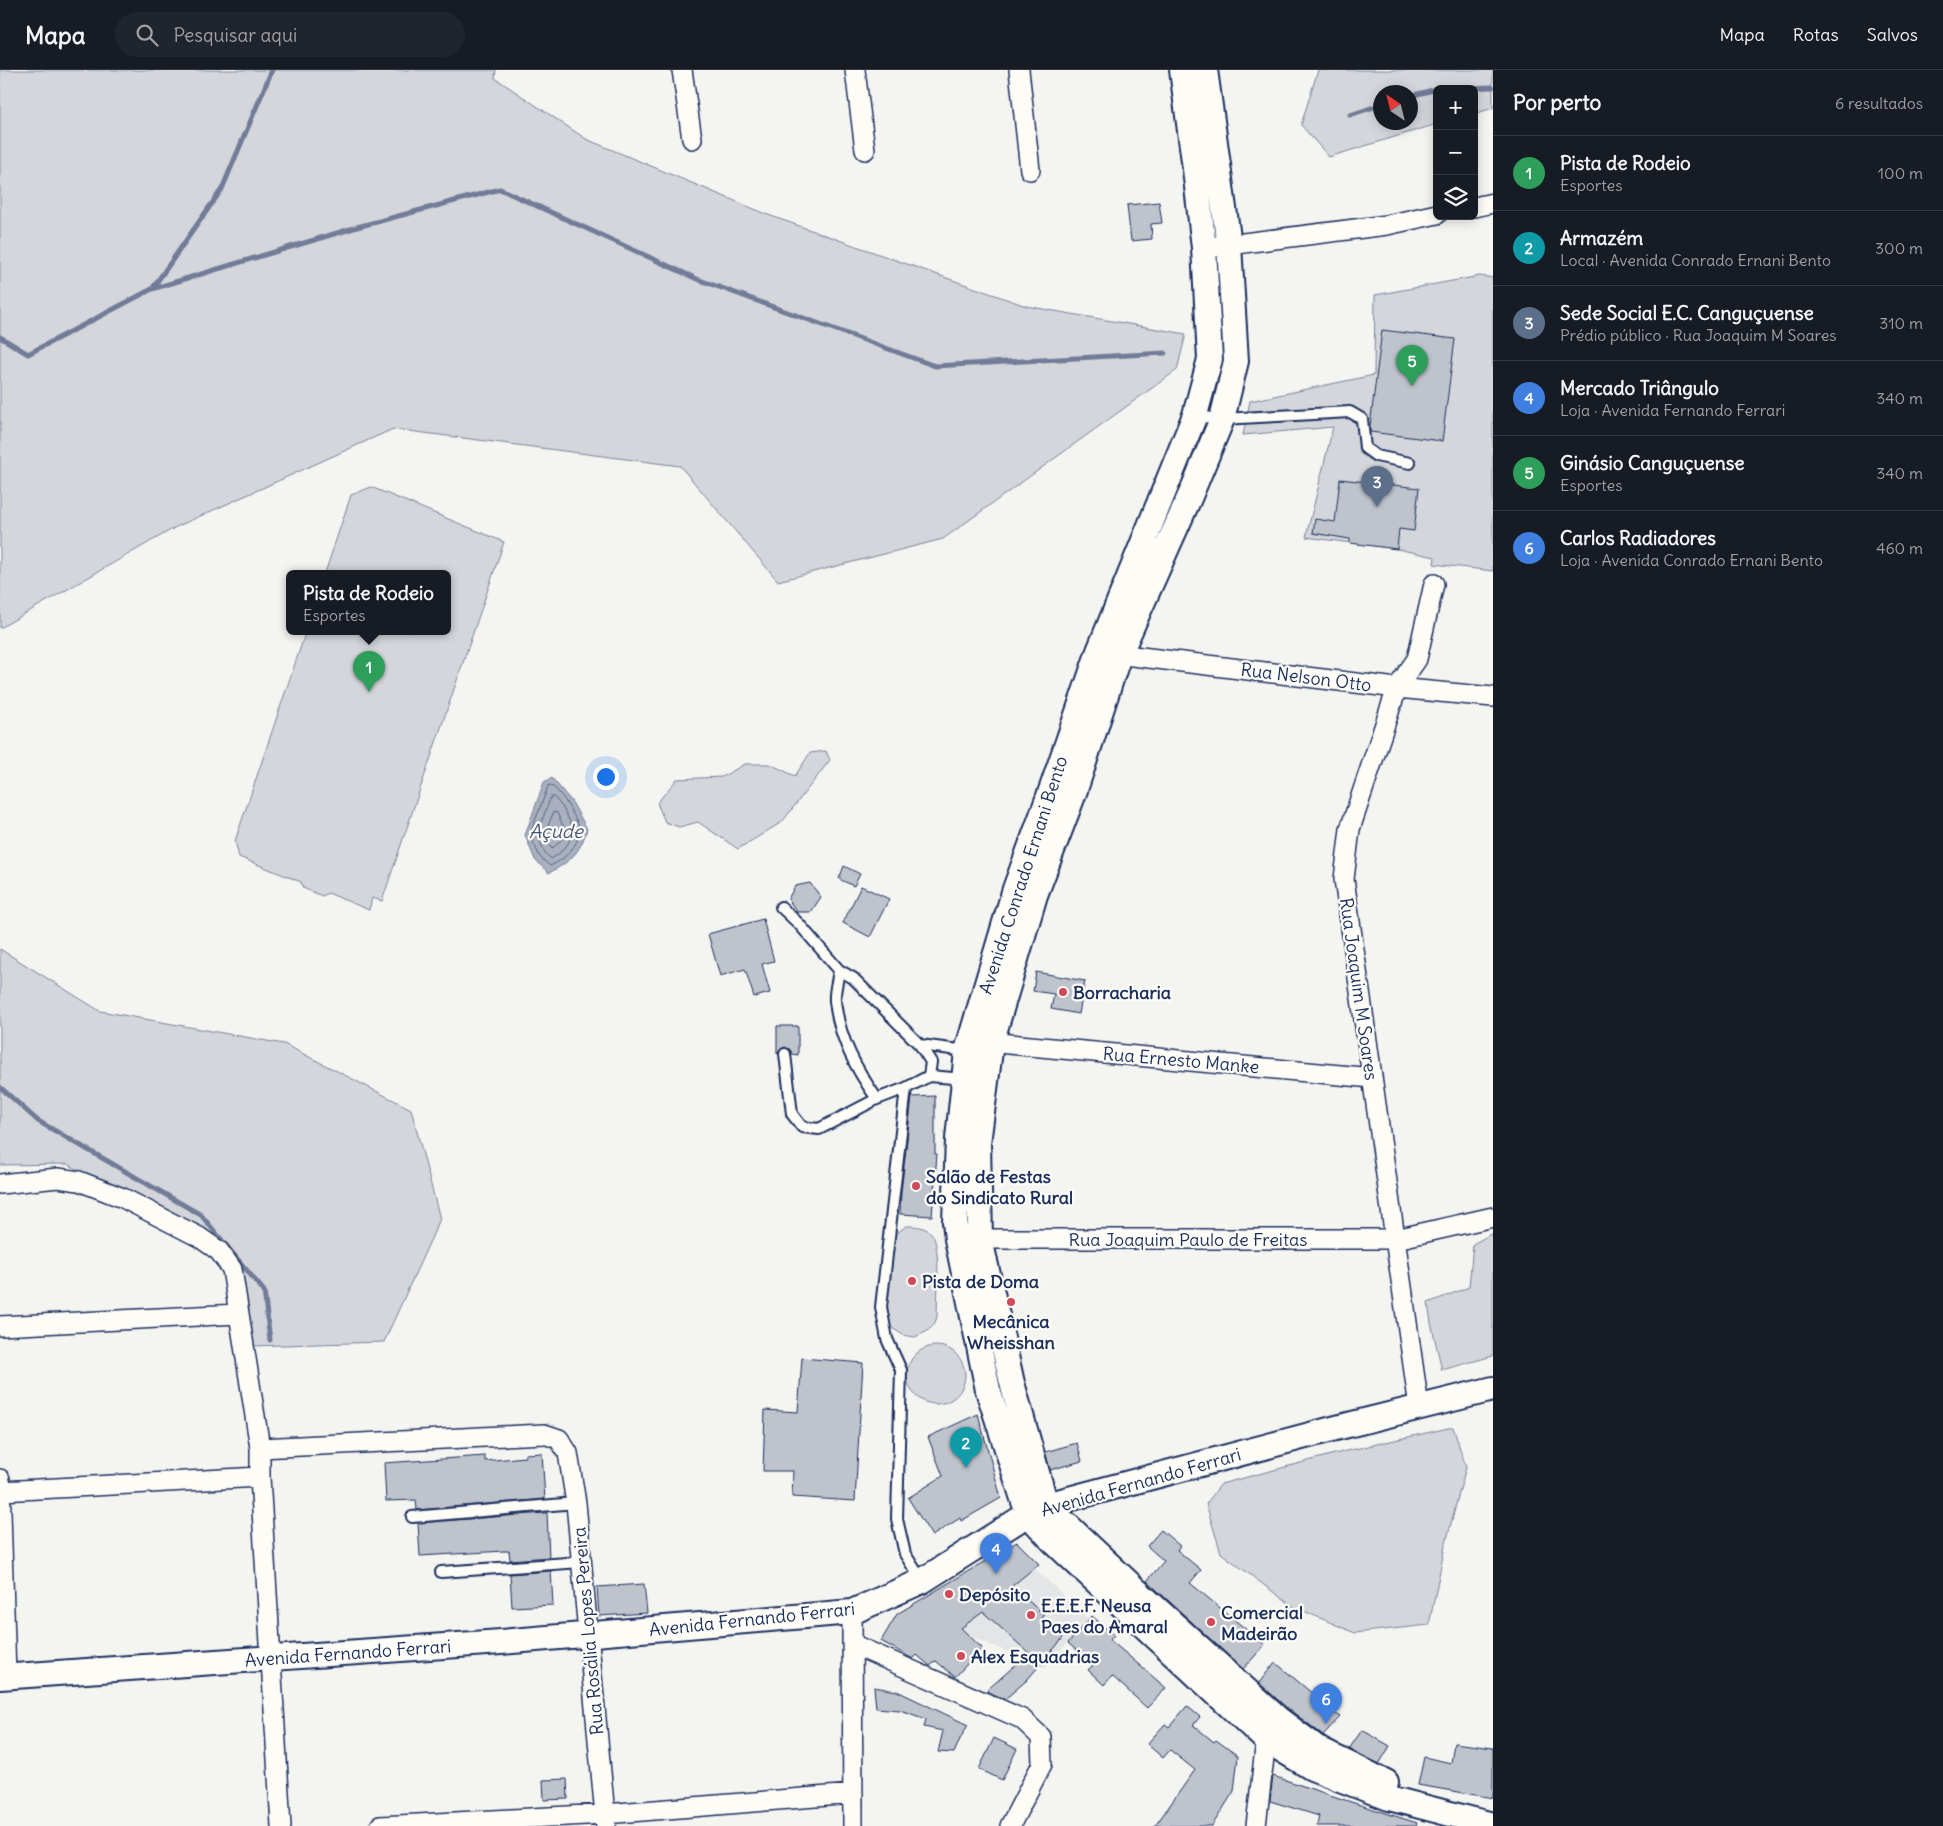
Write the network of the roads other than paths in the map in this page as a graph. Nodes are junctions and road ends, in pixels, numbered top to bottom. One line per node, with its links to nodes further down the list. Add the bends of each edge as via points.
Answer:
1 (682, 70): 6 (street)
2 (855, 70): 7 (street)
3 (1019, 70): 8 (street)
4 (1182, 70): 13 (street, Avenida Conrado Ernani Bento)
5 (1205, 70): 12 (street, Avenida Conrado Ernani Bento)
6 (692, 139)
7 (865, 150)
8 (1030, 170)
9 (1493, 203): 10 (street)
10 (1478, 205)
11 (1433, 215): 12 (street, via 1387,225)
12 (1229, 245): 13 (street); 15 (street, Avenida Conrado Ernani Bento, via 1236,361)
13 (1204, 248): 14 (street, Avenida Conrado Ernani Bento, via 1210,359)
14 (1195, 416): 15 (lane); 18 (street, Avenida Conrado Ernani Bento)
15 (1222, 419): 16 (lane, via 1350,412 1362,419 1365,448 1376,456); 18 (street, Avenida Conrado Ernani Bento, via 1190,496)
16 (1410, 463)
17 (1434, 584): 19 (street, Rua Joaquim M Soares, via 1417,659)
18 (1109, 653): 19 (street, Rua Nelson Otto); 24 (street, Avenida Conrado Ernani Bento, via 1052,788 1025,892)
19 (1397, 688): 20 (street, Rua Nelson Otto); 27 (street, Rua Joaquim M Soares, via 1350,829 1344,878)
20 (1493, 697)
21 (781, 906): 22 (lane)
22 (839, 970): 23 (lane, via 853,978); 30 (lane, via 835,999 844,1043)
23 (920, 1045): 24 (lane); 26 (lane, via 931,1062)
24 (976, 1045): 27 (street, Rua Ernesto Manke); 28 (street, Avenida Conrado Ernani Bento)
25 (785, 1054): 30 (lane, via 792,1114 802,1127 819,1129)
26 (929, 1076): 28 (lane); 29 (lane)
27 (1372, 1078): 35 (street, Rua Joaquim M Soares)
28 (976, 1080): 33 (street, Avenida Conrado Ernani Bento); 34 (street, Avenida Conrado Ernani Bento, via 958,1140 954,1222)
29 (906, 1088): 30 (lane); 50 (lane, via 881,1307 887,1339 901,1370 897,1519 905,1554)
30 (877, 1100)
31 (0, 1184): 36 (street, via 58,1178 80,1181 123,1198 199,1236 219,1251 232,1268)
32 (1493, 1217): 35 (street, Rua Joaquim Paulo de Freitas)
33 (980, 1238): 34 (street, Rua Joaquim Paulo de Freitas); 35 (street, Rua Joaquim Paulo de Freitas); 38 (street, Avenida Conrado Ernani Bento)
34 (957, 1239): 40 (street, Avenida Conrado Ernani Bento)
35 (1396, 1239): 41 (street, Rua Joaquim M Soares)
36 (238, 1314): 37 (street); 42 (street)
37 (0, 1326)
38 (1012, 1382): 40 (street); 46 (street, Avenida Conrado Ernani Bento)
39 (1493, 1389): 41 (street, Avenida Fernando Ferrari)
40 (988, 1390): 46 (street, Avenida Conrado Ernani Bento)
41 (1419, 1407): 46 (street, Avenida Fernando Ferrari)
42 (260, 1448): 43 (street); 45 (street, Rua Rosália Lopes Pereira, via 544,1434 559,1439 568,1453)
43 (260, 1477): 44 (street); 54 (street)
44 (0, 1484): 55 (street)
45 (576, 1504): 47 (lane); 48 (street, Rua Rosália Lopes Pereira)
46 (1037, 1510): 50 (street, Avenida Fernando Ferrari); 56 (street, Avenida Conrado Ernani Bento, via 1137,1591); 57 (street, Avenida Conrado Ernani Bento, via 1053,1541)
47 (412, 1517)
48 (581, 1562): 49 (lane); 52 (street, Rua Rosália Lopes Pereira)
49 (441, 1572)
50 (922, 1581): 51 (street, Avenida Fernando Ferrari)
51 (852, 1612): 52 (street, Avenida Fernando Ferrari); 53 (street)
52 (589, 1635): 54 (street, Avenida Fernando Ferrari); 61 (street, Rua Rosália Lopes Pereira)
53 (852, 1644): 59 (street); 66 (street, via 1022,1719 1041,1737 1042,1764)
54 (272, 1658): 55 (street, Avenida Fernando Ferrari); 63 (street)
55 (3, 1677)
56 (1277, 1718): 57 (street); 58 (street, Avenida Conrado Ernani Bento)
57 (1266, 1740): 58 (street, Avenida Conrado Ernani Bento); 67 (street)
58 (1317, 1759): 60 (street, Avenida Conrado Ernani Bento, via 1396,1786); 62 (street, Avenida Conrado Ernani Bento, via 1389,1798)
59 (853, 1794): 61 (street); 65 (street)
60 (1493, 1810)
61 (605, 1820): 64 (street)
62 (1493, 1825)
63 (281, 1826)
64 (380, 1826)
65 (853, 1826)
66 (1010, 1826)
67 (1256, 1826)

